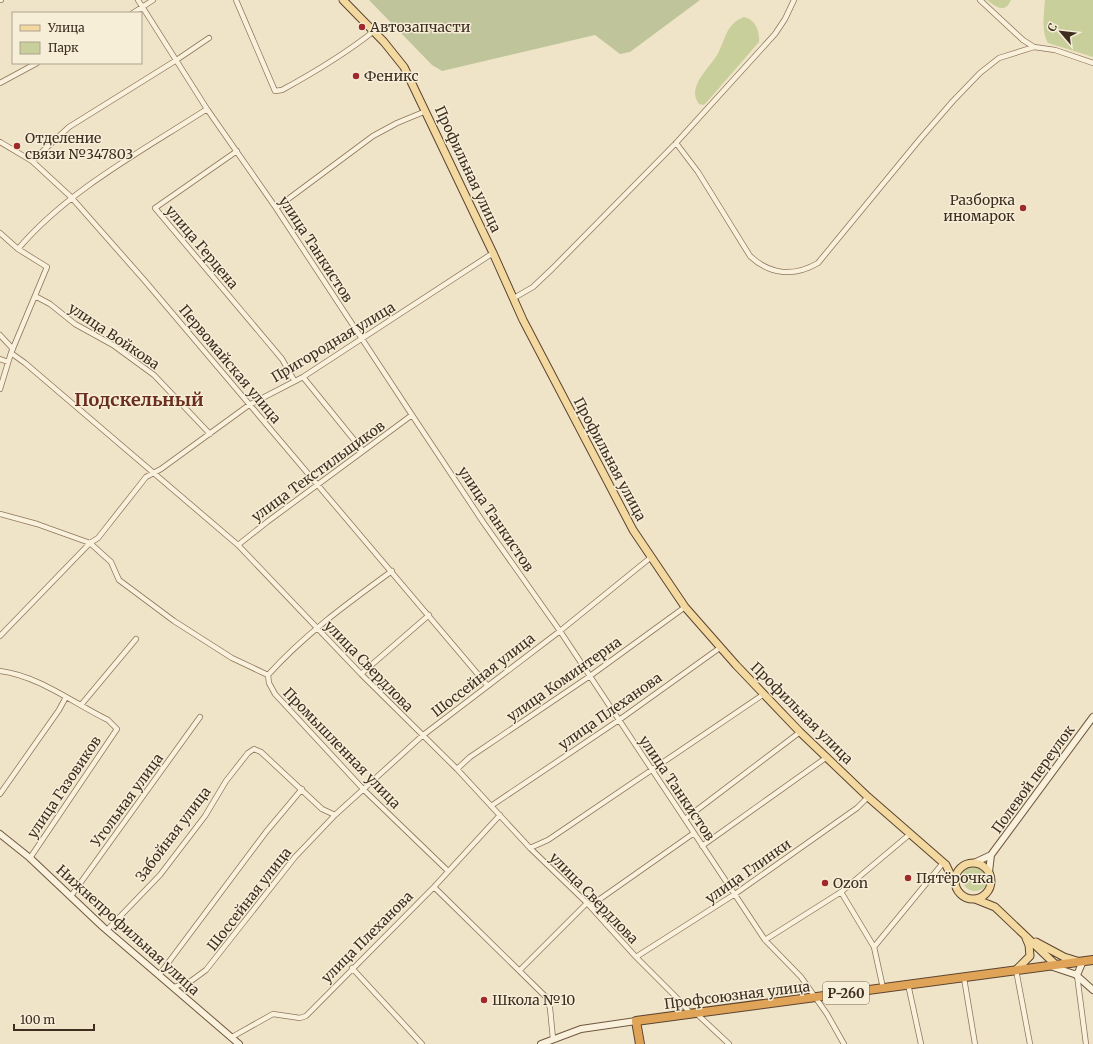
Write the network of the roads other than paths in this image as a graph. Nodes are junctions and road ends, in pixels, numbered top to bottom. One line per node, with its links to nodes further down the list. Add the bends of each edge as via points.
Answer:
1 (138, 0): 7 (street, улица Танкистов)
2 (152, 0): 7 (street)
3 (236, 0): 9 (street, via 275,91 282,90 330,64)
4 (343, 0): 9 (main road, Профильная улица)
5 (794, 0): 18 (street, via 775,34)
6 (980, 0): 11 (street)
7 (143, 8): 8 (street); 12 (street, улица Танкистов)
8 (135, 12)
9 (374, 32): 17 (main road, Профильная улица, via 404,68)
10 (210, 38): 12 (street)
11 (1034, 47): 13 (street, via 1055,50); 18 (street, via 999,58 953,100 818,263 808,269 792,272 768,270 750,256 698,172)
12 (175, 62): 16 (street, улица Танкистов); 21 (street, via 69,127)
13 (1093, 63)
14 (35, 64): 15 (street)
15 (0, 83)
16 (207, 109): 20 (street, улица Танкистов); 22 (street)
17 (426, 111): 23 (street, via 373,136); 26 (main road, Профильная улица)
18 (676, 143): 28 (street, via 553,268 533,287)
19 (1, 144): 21 (street, Первомайская улица)
20 (237, 151): 23 (street, улица Танкистов); 35 (street, улица Герцена, via 154,208 282,359)
21 (32, 161): 22 (street, Первомайская улица)
22 (71, 197): 25 (street); 37 (street, Первомайская улица)
23 (276, 208): 30 (street, улица Танкистов)
24 (0, 233): 25 (street)
25 (18, 249): 27 (street, via 46,267)
26 (493, 253): 28 (main road, Профильная улица); 30 (street, Пригородная улица)
27 (35, 296): 31 (street); 39 (street, улица Войкова, via 50,304 75,324 113,344 154,375)
28 (514, 298): 46 (main road, Профильная улица, via 625,516)
29 (0, 335): 31 (street, улица Свердлова)
30 (362, 339): 34 (street, Пригородная улица); 38 (street, улица Танкистов)
31 (12, 351): 33 (street); 41 (street, улица Свердлова)
32 (0, 359): 33 (street)
33 (8, 362): 36 (street)
34 (303, 377): 35 (street, Пригородная улица); 40 (street)
35 (294, 380): 37 (street, Пригородная улица)
36 (0, 389)
37 (249, 405): 39 (street, Пригородная улица); 42 (street, Первомайская улица)
38 (412, 415): 40 (street, улица Текстильщиков); 51 (street, улица Танкистов)
39 (210, 434): 41 (street, Пригородная улица)
40 (363, 451): 42 (street, улица Текстильщиков)
41 (153, 473): 44 (street, Пригородная улица, via 146,477 98,538); 45 (street, улица Свердлова)
42 (318, 484): 45 (street, улица Текстильщиков); 47 (street, Первомайская улица)
43 (0, 514): 44 (street)
44 (90, 543): 52 (street, Пригородная улица); 57 (street, via 111,562 119,580 174,621 232,658)
45 (238, 545): 50 (street, улица Свердлова)
46 (650, 558): 48 (main road, Профильная улица); 51 (street, Шоссейная улица)
47 (392, 571): 49 (street, Первомайская улица); 50 (street)
48 (684, 607): 54 (main road, Профильная улица); 58 (street, улица Коминтерна)
49 (429, 615): 56 (street); 59 (street, Первомайская улица)
50 (317, 627): 56 (street, улица Свердлова); 57 (street)
51 (560, 631): 58 (street, улица Танкистов); 59 (street, Шоссейная улица)
52 (0, 636)
53 (136, 639): 62 (street)
54 (721, 647): 60 (main road, Профильная улица); 65 (street, улица Плеханова)
55 (0, 671): 61 (street, via 22,675)
56 (361, 674): 67 (street, улица Свердлова)
57 (268, 675): 72 (street, Промышленная улица, via 275,694)
58 (590, 676): 65 (street, улица Танкистов); 69 (street, улица Коминтерна, via 470,757)
59 (488, 685): 67 (street, Шоссейная улица)
60 (764, 694): 66 (main road, Профильная улица); 70 (street)
61 (66, 698): 62 (street); 73 (street)
62 (81, 705): 85 (street, улица Газовиков, via 108,720 117,729)
63 (200, 717): 96 (street, Угольная улица)
64 (1093, 717): 84 (street, Полевой переулок)
65 (619, 720): 70 (street, улица Танкистов); 75 (street, улица Плеханова)
66 (800, 732): 68 (main road, Профильная улица); 78 (street)
67 (422, 736): 69 (street, улица Свердлова); 72 (street, Шоссейная улица)
68 (827, 757): 74 (main road, Профильная улица); 82 (street)
69 (457, 769): 75 (street, улица Свердлова)
70 (652, 770): 78 (street, улица Танкистов); 83 (street, via 548,840)
71 (302, 789): 76 (street, via 322,809); 100 (street, Забойная улица, via 254,748 226,781 204,816 160,875); 112 (street, Шоссейная улица, via 266,832)
72 (364, 790): 76 (street, Шоссейная улица); 89 (street, Промышленная улица)
73 (0, 794)
74 (868, 797): 81 (main road, Профильная улица); 95 (street, улица Глинки, via 857,808)
75 (491, 806): 77 (street, улица Свердлова)
76 (335, 815): 116 (street, Шоссейная улица, via 301,850 206,970 191,981)
77 (500, 815): 83 (street, улица Свердлова); 89 (street, улица Плеханова)
78 (686, 819): 79 (street, улица Танкистов)
79 (694, 833): 82 (street, улица Танкистов); 98 (street)
80 (0, 834): 85 (street, Нижнепрофильная улица)
81 (910, 834): 87 (main road, Профильная улица); 94 (street)
82 (702, 846): 95 (street, улица Танкистов)
83 (530, 848): 98 (street, улица Свердлова)
84 (991, 855): 86 (street); 90 (street)
85 (30, 858): 96 (street, Нижнепрофильная улица)
86 (976, 862): 88 (main road); 90 (main road)
87 (944, 864): 88 (main road); 91 (main road); 103 (street)
88 (962, 865): 91 (main road, via 956,872)
89 (448, 871): 92 (street, улица Плеханова)
90 (989, 872): 93 (main road)
91 (954, 882): 97 (main road, via 960,894 965,898)
92 (434, 887): 109 (street, улица Плеханова); 110 (street)
93 (990, 888): 97 (main road, via 982,896); 99 (main road, via 991,900)
94 (841, 892): 102 (street); 103 (street)
95 (735, 894): 102 (street, улица Танкистов); 104 (street, улица Глинки)
96 (71, 896): 100 (street, Нижнепрофильная улица)
97 (974, 899): 99 (main road)
98 (588, 905): 104 (street, улица Свердлова); 110 (street)
99 (995, 907): 101 (main road)
100 (107, 930): 112 (street, Нижнепрофильная улица)
101 (1025, 936): 106 (main road, via 1057,954); 108 (main road); 111 (main road, via 1030,956)
102 (765, 940): 119 (street, улица Танкистов, via 801,977)
103 (874, 947): 117 (street)
104 (636, 957): 120 (street, улица Свердлова)
105 (1093, 960): 106 (highway, Р-260)
106 (1081, 961): 107 (highway, Р-260); 113 (street)
107 (1066, 964): 108 (highway, Р-260); 113 (street)
108 (1052, 965): 111 (highway, Профсоюзная улица / Р-260); 113 (street)
109 (352, 968): 122 (street, улица Плеханова, via 306,1016 300,1018 273,1014); 125 (street)
110 (520, 970): 123 (street, via 549,1002)
111 (1016, 970): 114 (highway, Профсоюзная улица / Р-260); 132 (street)
112 (159, 975): 116 (street, Нижнепрофильная улица)
113 (1077, 975): 118 (street); 133 (street)
114 (964, 978): 115 (highway, Профсоюзная улица / Р-260); 131 (street)
115 (908, 984): 117 (highway, Профсоюзная улица / Р-260); 130 (street)
116 (174, 987): 122 (street, Нижнепрофильная улица)
117 (883, 988): 119 (highway, Профсоюзная улица / Р-260)
118 (1093, 990)
119 (814, 998): 120 (highway, Профсоюзная улица / Р-260); 129 (street, улица Танкистов, via 827,1014)
120 (694, 1014): 121 (highway, Профсоюзная улица / Р-260); 128 (street, улица Свердлова)
121 (636, 1021): 123 (street, via 581,1029); 127 (highway)
122 (232, 1037): 124 (street, Нижнепрофильная улица)
123 (552, 1041): 126 (street)
124 (239, 1044)
125 (422, 1044)
126 (541, 1044)
127 (640, 1044)
128 (729, 1044)
129 (844, 1044)
130 (921, 1044)
131 (975, 1044)
132 (1030, 1044)
133 (1086, 1044)

